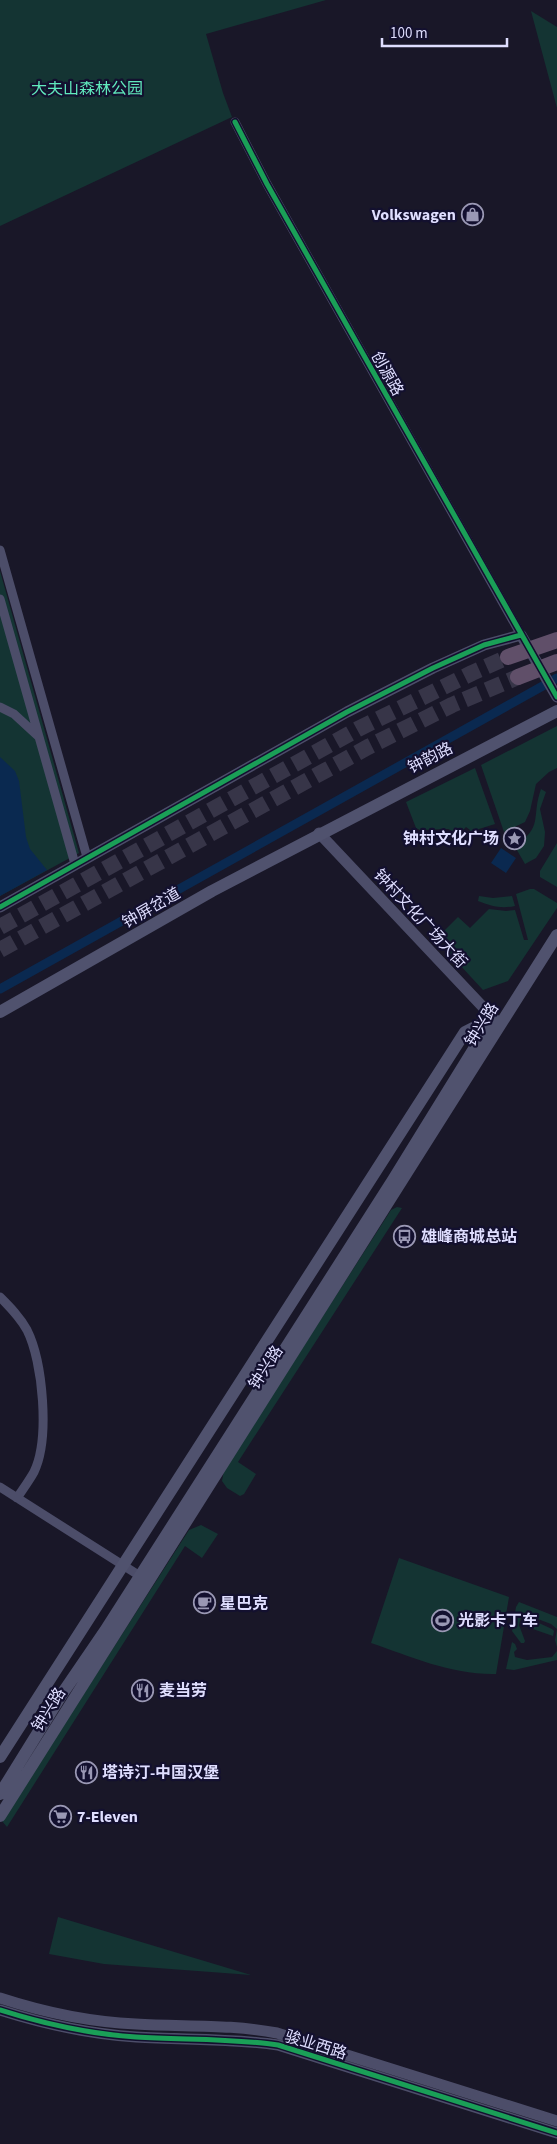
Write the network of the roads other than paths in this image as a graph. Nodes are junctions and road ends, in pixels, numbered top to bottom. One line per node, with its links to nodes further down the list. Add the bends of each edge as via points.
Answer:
1 (235, 122): 4 (street, 创源路, via 266,184)
2 (0, 550): 14 (street)
3 (0, 598): 12 (street)
4 (521, 635): 9 (street); 14 (street, via 484,645 433,668 347,712)
5 (557, 640): 6 (highway, bridge)
6 (508, 657)
7 (557, 662): 8 (highway, bridge)
8 (518, 677)
9 (557, 697)
10 (0, 707): 12 (street, via 14,714)
11 (557, 711): 13 (main road, 钟韵路)
12 (39, 738): 15 (street)
13 (319, 833): 18 (main road, 钟屏岔道); 19 (street, 钟村文化广场大街)
14 (87, 857): 15 (street)
15 (75, 864): 16 (street)
16 (0, 907)
17 (557, 935): 19 (main road, 钟兴路)
18 (0, 1012)
19 (496, 1022): 23 (main road, via 465,1032); 24 (main road, 钟兴路); 28 (main road, 钟兴路, via 400,1184)
20 (0, 1297): 22 (street, via 27,1330 33,1347 44,1419 34,1471)
21 (0, 1487): 22 (street)
22 (17, 1498): 23 (street)
23 (124, 1565): 24 (street); 25 (main road)
24 (140, 1576): 26 (main road, 钟兴路)
25 (0, 1757)
26 (4, 1778): 27 (main road, 钟兴路)
27 (0, 1794)
28 (0, 1816)
29 (0, 1998): 31 (street, 骏业西路, via 81,2018 278,2033)
30 (0, 2010): 32 (street, 骏业西路, via 74,2030 134,2037 278,2045)
31 (557, 2121)
32 (557, 2133)

